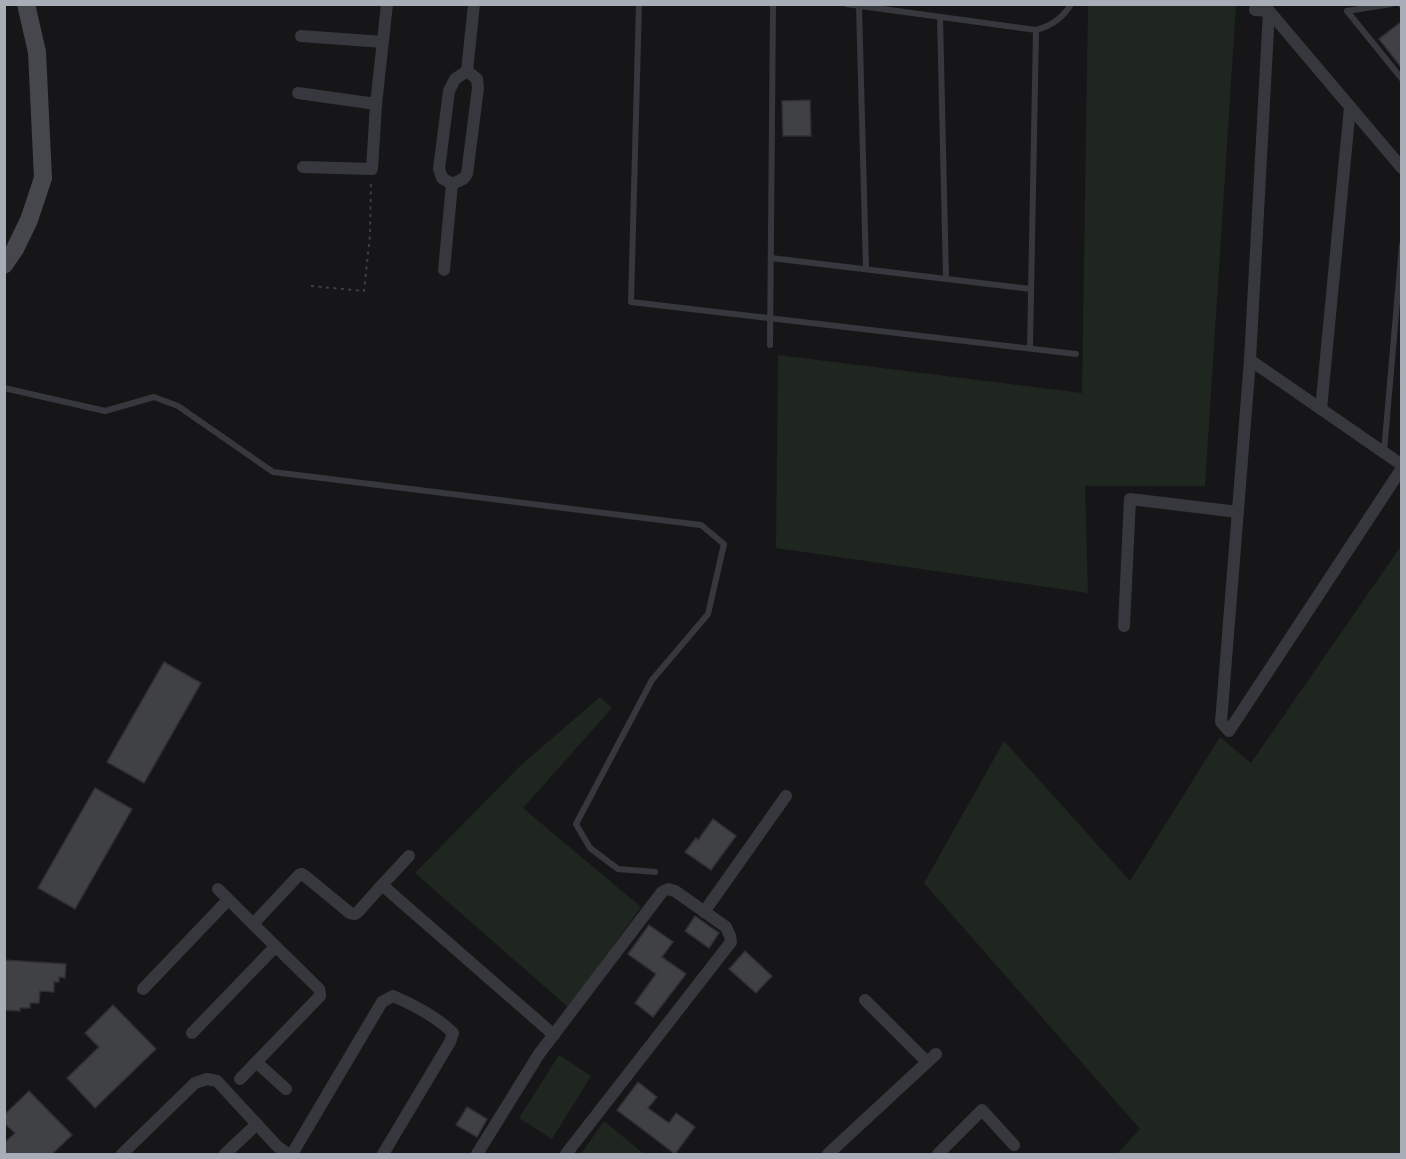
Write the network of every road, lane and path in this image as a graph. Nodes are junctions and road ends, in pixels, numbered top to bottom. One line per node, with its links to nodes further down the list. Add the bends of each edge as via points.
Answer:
1 (26, 4): 27 (main road, via 37,52 42,178 29,219)
2 (387, 4): 15 (street)
3 (474, 4): 16 (street)
4 (639, 4): 33 (lane, via 631,302)
5 (773, 4): 26 (lane)
6 (846, 4): 10 (lane)
7 (1071, 4): 13 (lane, via 1054,22)
8 (1256, 4): 11 (street, via 1255,10)
9 (1391, 4): 17 (lane, via 1347,11)
10 (858, 6): 12 (lane); 28 (lane)
11 (1269, 11): 20 (street); 37 (street)
12 (940, 17): 13 (lane); 30 (lane)
13 (1036, 30): 32 (lane)
14 (300, 36): 15 (street)
15 (382, 42): 19 (street)
16 (467, 71): 24 (street, via 477,79 478,88 467,174); 24 (street, via 455,79 448,91 439,169 442,178)
17 (1401, 80)
18 (298, 93): 19 (street)
19 (376, 104): 23 (street)
20 (1350, 107): 22 (street); 39 (street)
21 (303, 167): 23 (street)
22 (1401, 168)
23 (372, 169): 31 (path, via 364,291)
24 (452, 184): 29 (street)
25 (1401, 245): 40 (lane)
26 (771, 258): 28 (lane); 33 (lane)
27 (4, 265)
28 (866, 269): 30 (lane)
29 (444, 270)
30 (946, 279): 32 (lane)
31 (311, 286)
32 (1031, 289): 35 (lane)
33 (771, 318): 34 (lane); 35 (lane)
34 (770, 345)
35 (1030, 348): 36 (lane)
36 (1076, 354)
37 (1250, 360): 39 (street); 42 (street)
38 (4, 388): 46 (lane, via 105,411 154,397 178,406 273,472 701,525 724,544 708,614 652,680 576,824 590,848 618,869)
39 (1321, 409): 40 (street)
40 (1384, 453): 41 (street)
41 (1401, 467): 42 (street, via 1229,731 1221,722)
42 (1238, 512): 43 (street, via 1130,499)
43 (1124, 626)
44 (786, 796): 50 (street)
45 (409, 856): 47 (street)
46 (655, 872)
47 (382, 885): 51 (street, via 355,914 302,874); 56 (street)
48 (218, 889): 49 (street)
49 (228, 900): 51 (street); 53 (street)
50 (704, 912): 56 (street, via 675,891 663,892); 67 (street, via 726,927 731,942)
51 (253, 924): 52 (street)
52 (275, 947): 55 (street); 57 (street, via 319,989 320,996)
53 (143, 989)
54 (865, 1000): 68 (street, via 932,1058)
55 (192, 1033)
56 (554, 1035): 66 (street)
57 (256, 1062): 58 (street); 59 (street)
58 (240, 1079)
59 (286, 1089)
60 (257, 1124): 62 (street, via 217,1081 207,1079 195,1083); 63 (street); 64 (street)
61 (1014, 1145): 69 (street, via 982,1110)
62 (122, 1155)
63 (225, 1155)
64 (290, 1155): 65 (street, via 382,1002 393,996 453,1033)
65 (383, 1155)
66 (477, 1155)
67 (566, 1155)
68 (828, 1155)
69 (938, 1155)

